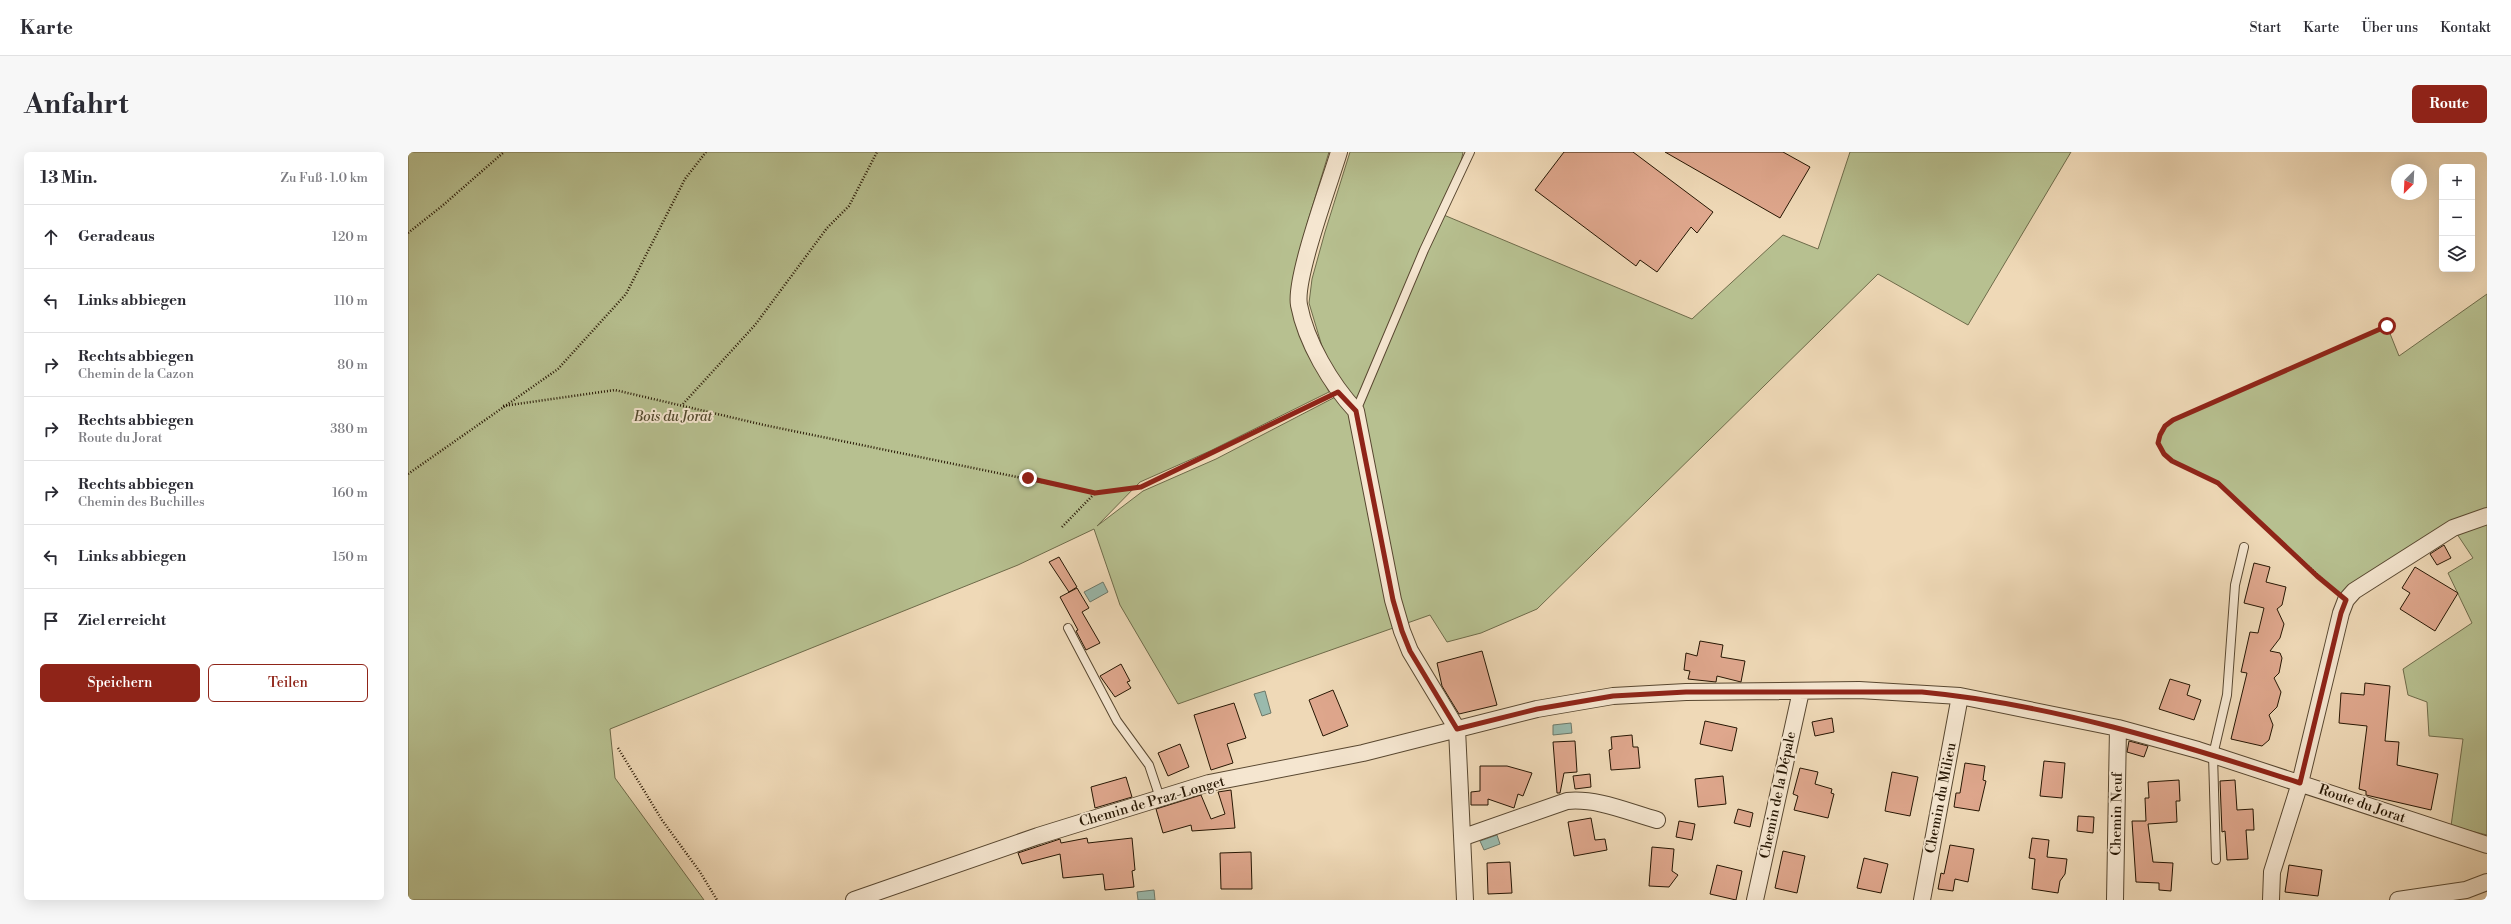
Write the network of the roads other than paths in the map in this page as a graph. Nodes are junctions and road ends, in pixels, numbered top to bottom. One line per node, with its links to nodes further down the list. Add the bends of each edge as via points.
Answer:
1 (1339, 152): 3 (street, via 1302,277 1299,304 1318,357 1338,392)
2 (1470, 152): 3 (lane, via 1424,250)
3 (1356, 411): 10 (street, via 1393,600 1402,631 1410,651)
4 (2487, 516): 12 (street, via 2453,528 2354,591 2346,600)
5 (2244, 547): 11 (lane, via 2236,585 2227,695)
6 (1068, 628): 13 (lane, via 1117,721 1148,765)
7 (1801, 691): 8 (street, Route du Jorat, via 1922,692); 10 (street, Route du Jorat, via 1686,692 1613,696 1537,709); 21 (street, Chemin de la Dépale)
8 (1960, 696): 9 (street, Route du Jorat); 22 (street, Chemin du Milieu)
9 (2118, 728): 11 (street, Route du Jorat); 23 (street, Chemin Neuf)
10 (1457, 729): 13 (street, Chemin de Praz-Longet, via 1363,753 1209,783); 15 (street)
11 (2213, 755): 12 (street, Route du Jorat); 17 (lane)
12 (2300, 783): 16 (street, Route du Jorat); 24 (street, via 2272,872)
13 (1160, 798): 19 (street, Chemin de Praz-Longet, via 1038,836)
14 (1657, 820): 15 (street, via 1591,801 1566,801)
15 (1464, 837): 20 (street)
16 (2487, 845)
17 (2216, 860)
18 (2487, 882): 25 (street, via 2466,890)
19 (854, 900)
20 (1465, 900)
21 (1755, 900)
22 (1922, 900)
23 (2115, 900)
24 (2271, 900)
25 (2398, 900)

